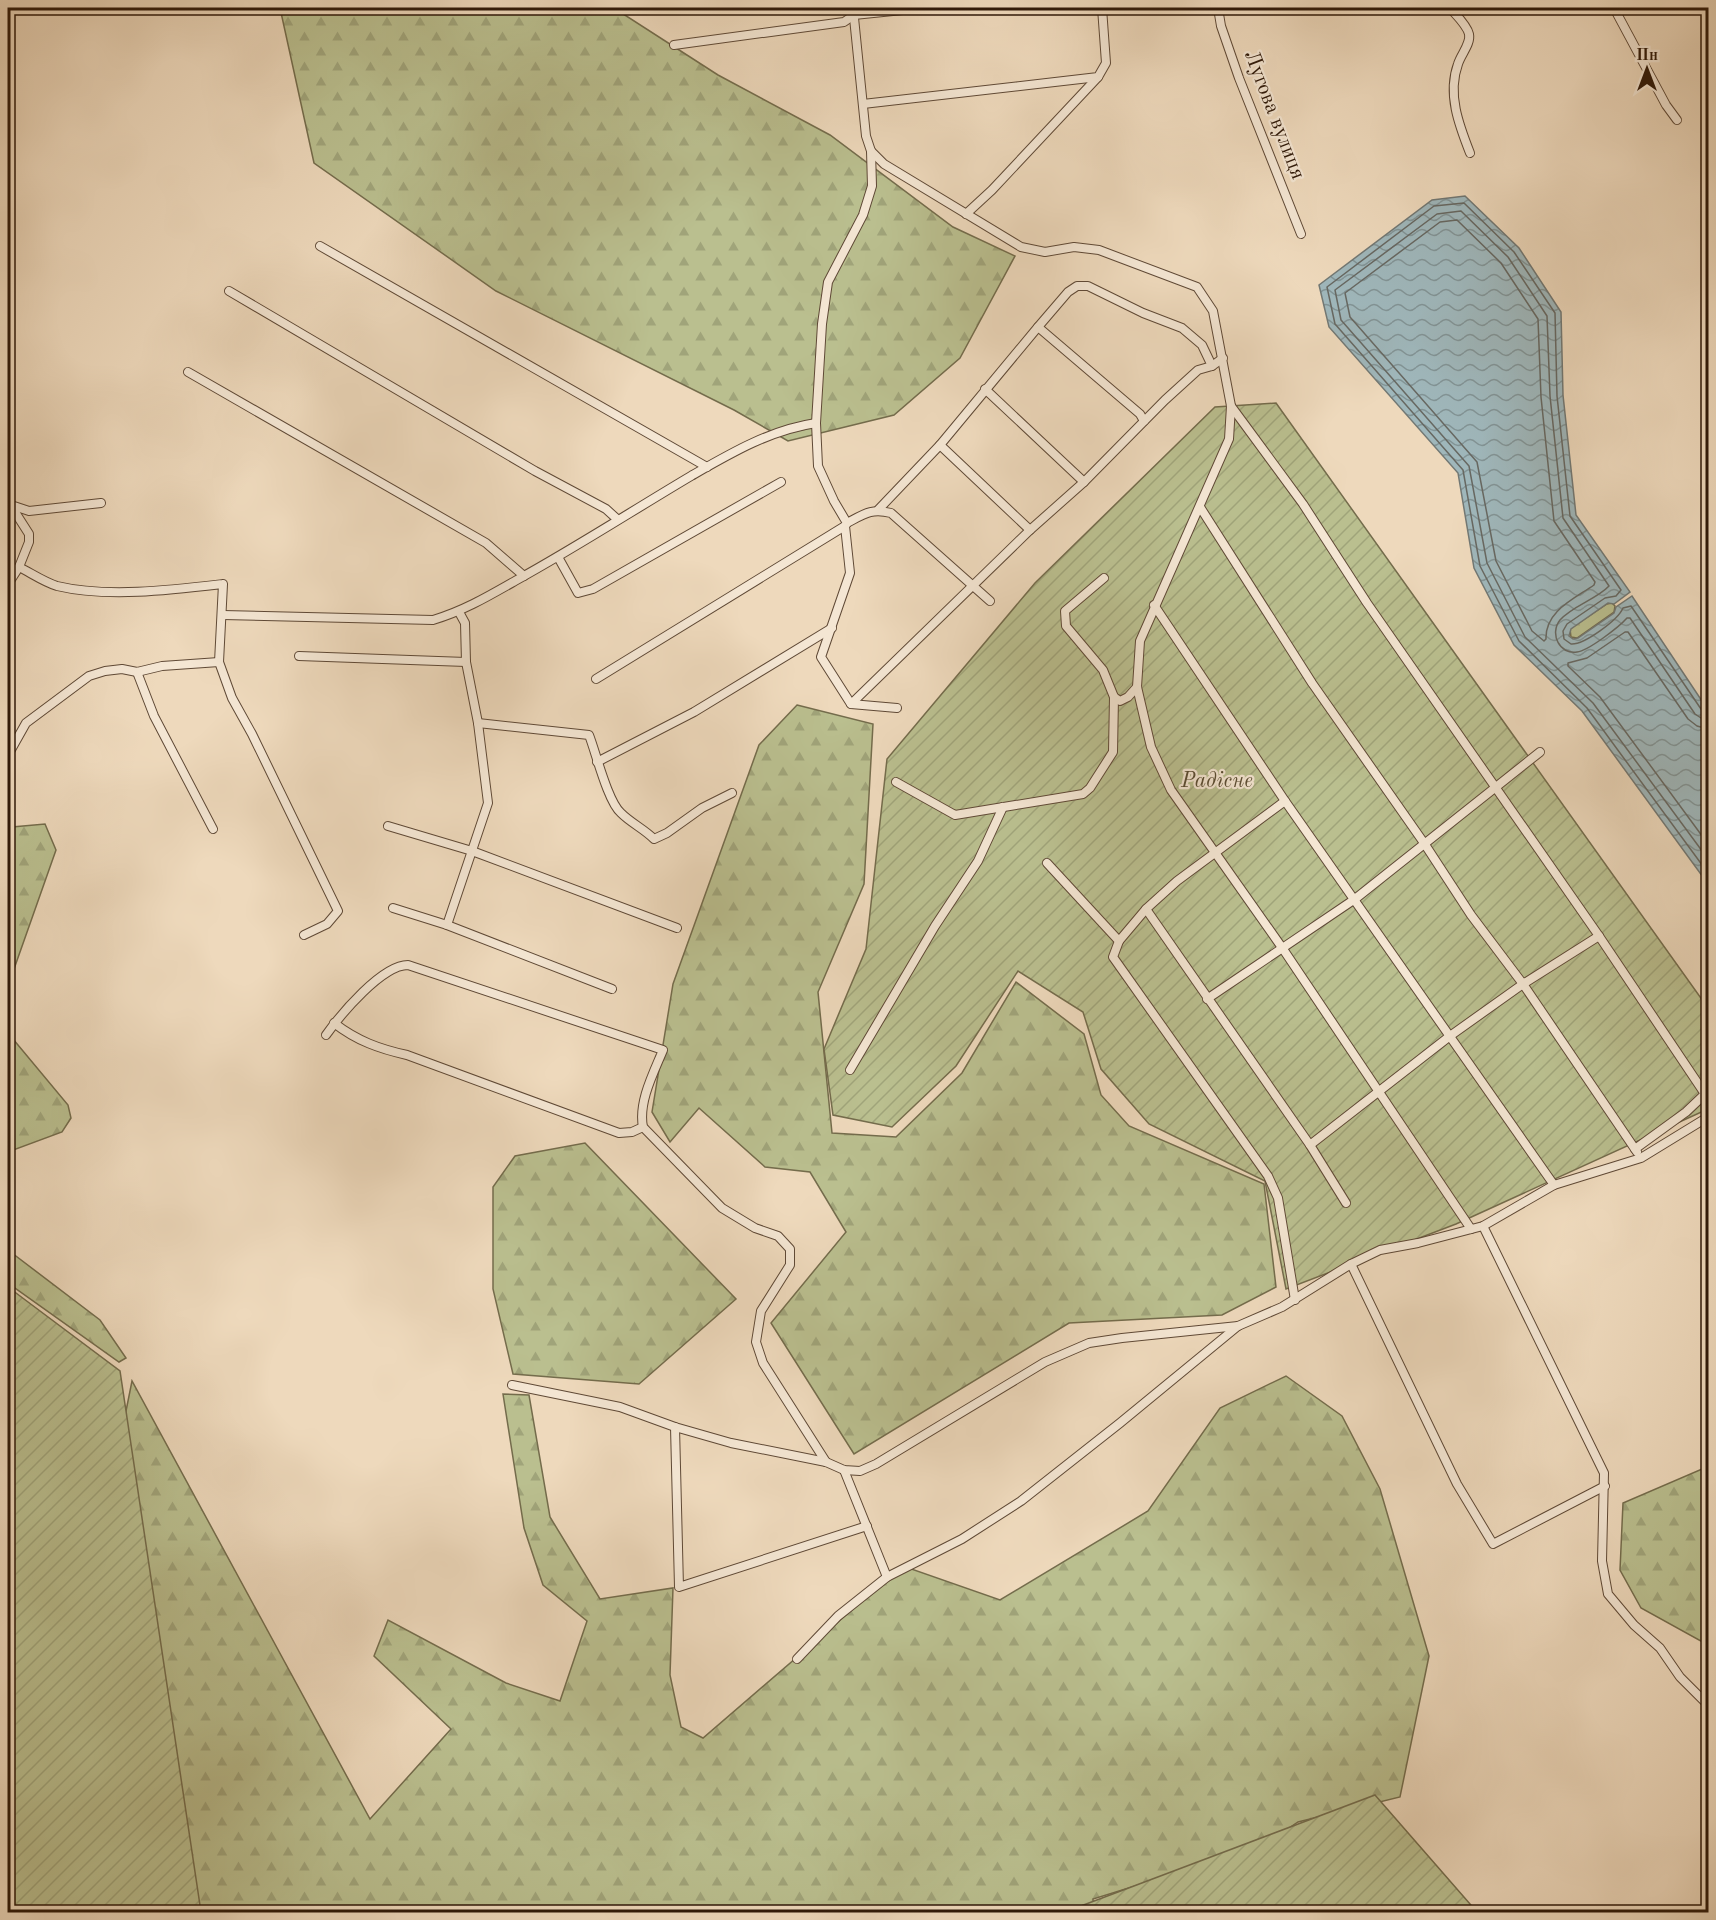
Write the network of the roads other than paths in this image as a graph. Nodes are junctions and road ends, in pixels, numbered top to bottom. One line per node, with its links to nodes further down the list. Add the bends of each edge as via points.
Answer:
1 (922, 8): 6 (street)
2 (1102, 8): 8 (street, via 1106,63)
3 (1218, 8): 14 (street, Лугова вулиця, via 1239,78)
4 (1450, 8): 12 (street, via 1469,35 1458,63 1454,104)
5 (1614, 8): 10 (street)
6 (853, 11): 7 (street, via 844,22); 9 (street)
7 (674, 45)
8 (1098, 77): 9 (street); 13 (street)
9 (863, 104): 11 (street)
10 (1677, 120)
11 (871, 152): 13 (street); 24 (street, via 872,186 864,215 828,282)
12 (1470, 153)
13 (966, 214): 18 (street, via 1021,247 1045,252 1074,247 1099,250 1197,287 1214,311)
14 (1301, 234)
15 (320, 246): 26 (street)
16 (229, 291): 33 (street, via 606,509)
17 (1038, 327): 19 (street, via 1068,292 1077,286 1088,286 1182,328 1202,345); 21 (street); 23 (street, via 1140,414)
18 (1223, 358): 19 (street); 22 (street)
19 (1212, 366): 23 (street, via 1198,370)
20 (188, 372): 38 (street, via 486,543)
21 (985, 389): 25 (street); 28 (street)
22 (1232, 406): 31 (street, via 1229,439); 61 (street)
23 (1144, 422): 28 (street)
24 (816, 423): 26 (street, via 791,427 758,440); 34 (street, via 818,466)
25 (940, 445): 32 (street); 35 (street)
26 (707, 467): 33 (street)
27 (781, 482): 36 (street, via 593,589 578,593)
28 (1084, 482): 35 (street)
29 (101, 502): 30 (street, via 29,511)
30 (8, 503): 37 (street, via 29,534)
31 (1200, 507): 43 (street); 67 (street, via 1312,683)
32 (878, 510): 34 (street); 41 (street, via 891,513)
33 (617, 519): 36 (street)
34 (846, 524): 46 (street, via 850,573); 51 (street)
35 (1030, 530): 41 (street)
36 (558, 557): 38 (street)
37 (19, 567): 40 (street); 45 (street, via 54,585 78,590 223,584)
38 (524, 576): 44 (street)
39 (1104, 578): 53 (street, via 1065,611 1064,619 1103,670)
40 (8, 584)
41 (974, 586): 42 (street); 54 (street)
42 (990, 602)
43 (1154, 605): 52 (street, via 1140,641); 63 (street)
44 (459, 612): 45 (street, via 433,620); 49 (street, via 465,623)
45 (223, 615): 48 (street)
46 (832, 628): 54 (street, via 821,657); 59 (street, via 694,712)
47 (299, 656): 49 (street)
48 (219, 662): 50 (street); 76 (street, via 232,698 338,911 327,924)
49 (466, 662): 56 (street)
50 (137, 672): 58 (street, via 122,669 88,676 26,723); 66 (street, via 154,716)
51 (596, 679)
52 (1137, 687): 53 (street, via 1120,701); 69 (street, via 1151,747 1171,790)
53 (1114, 697): 64 (street, via 1113,752 1090,788 1083,794)
54 (851, 704): 55 (street)
55 (897, 708)
56 (478, 723): 59 (street, via 590,735); 68 (street, via 488,802)
57 (1540, 752): 61 (street)
58 (8, 755)
59 (597, 762): 62 (street, via 619,812 654,839)
60 (896, 782): 64 (street, via 955,815)
61 (1495, 787): 67 (street); 77 (street)
62 (732, 793)
63 (1285, 801): 69 (street); 71 (street)
64 (1003, 807): 86 (street, via 978,861)
65 (388, 826): 68 (street)
66 (213, 830)
67 (1424, 843): 71 (street); 80 (street)
68 (472, 851): 74 (street); 75 (street)
69 (1215, 853): 73 (street); 79 (street)
70 (1047, 863): 78 (street)
71 (1355, 899): 79 (street); 85 (street)
72 (393, 908): 74 (street)
73 (1146, 909): 78 (street); 82 (street)
74 (447, 925): 81 (street)
75 (677, 928)
76 (304, 935)
77 (1599, 936): 80 (street); 91 (street, via 1705,1094)
78 (1119, 941): 98 (street, via 1113,957 1268,1176 1278,1198)
79 (1282, 949): 82 (street); 87 (street)
80 (1523, 984): 85 (street); 91 (street)
81 (612, 989)
82 (1207, 999): 90 (street)
83 (334, 1023): 84 (street); 89 (street, via 376,1048 407,1055 619,1133); 89 (street, via 400,964 451,978 663,1050 645,1097)
84 (326, 1035)
85 (1450, 1036): 87 (street); 93 (street)
86 (849, 1070)
87 (1379, 1092): 90 (street); 96 (street)
88 (1708, 1117): 92 (street)
89 (643, 1127): 102 (street, via 722,1208 755,1228 778,1236 790,1249 790,1265 761,1311 756,1342 763,1363)
90 (1310, 1145): 94 (street)
91 (1635, 1149): 92 (street)
92 (1641, 1158): 93 (street)
93 (1554, 1185): 95 (street)
94 (1346, 1203)
95 (1483, 1226): 96 (street); 104 (street, via 1604,1473)
96 (1471, 1229): 97 (street, via 1380,1250)
97 (1351, 1264): 98 (street); 104 (street, via 1457,1484 1493,1544)
98 (1295, 1300): 99 (street)
99 (1238, 1326): 103 (street, via 1089,1343 1045,1362 876,1464 860,1471); 106 (street, via 1021,1501 962,1539)
100 (512, 1385): 101 (street, via 620,1407)
101 (675, 1427): 102 (street); 105 (street, via 679,1587)
102 (826, 1462): 103 (street)
103 (844, 1470): 105 (street)
104 (1605, 1486): 108 (street, via 1602,1561 1608,1594)
105 (867, 1526): 106 (street)
106 (887, 1577): 107 (street, via 838,1616)
107 (797, 1659)
108 (1708, 1705)

